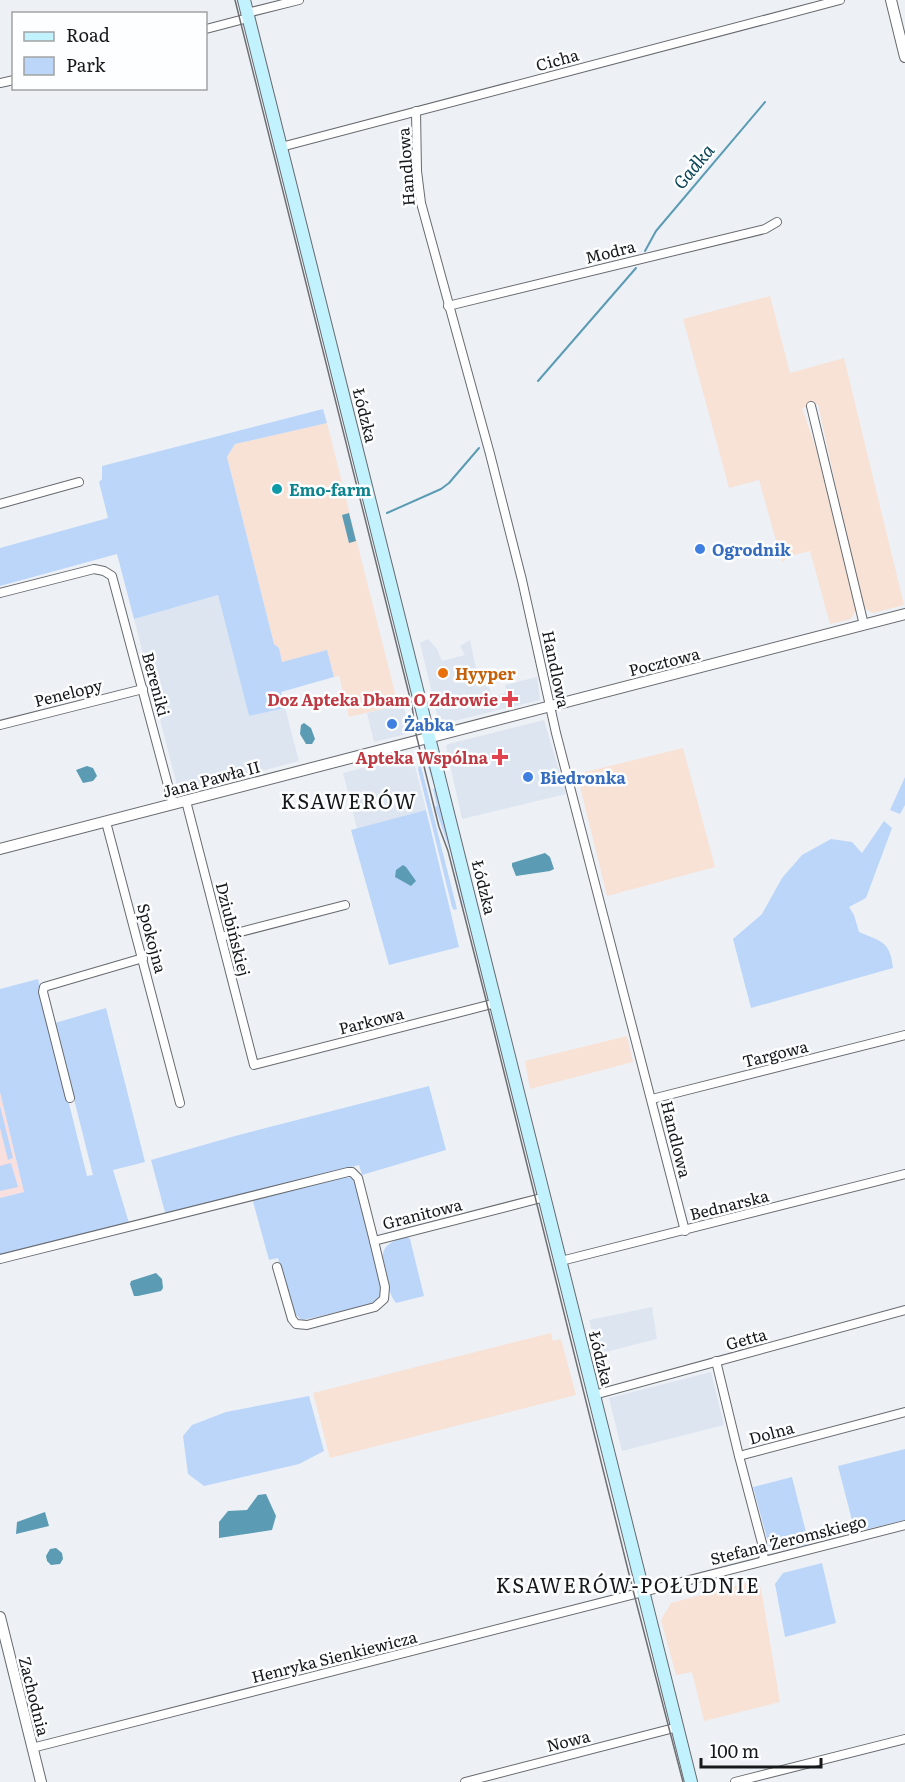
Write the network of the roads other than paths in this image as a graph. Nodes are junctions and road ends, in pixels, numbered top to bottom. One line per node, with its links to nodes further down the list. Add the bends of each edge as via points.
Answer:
1 (244, 0): 5 (main road, Łódzka)
2 (299, 0): 5 (street)
3 (840, 0): 8 (street, Cicha)
4 (891, 0): 7 (street)
5 (247, 16): 6 (street); 9 (main road, Łódzka)
6 (207, 29)
7 (905, 57)
8 (416, 111): 9 (street, Cicha); 11 (street, Handlowa, via 419,189)
9 (280, 147): 21 (main road, Łódzka)
10 (777, 222): 11 (street, Modra)
11 (448, 306): 19 (street, Handlowa, via 522,579)
12 (811, 406): 17 (street)
13 (79, 482): 14 (street)
14 (0, 504)
15 (0, 592): 18 (street, Bereniki, via 90,570 108,573 116,584)
16 (905, 614): 17 (street, Pocztowa)
17 (864, 625): 19 (street, Pocztowa)
18 (143, 689): 20 (street, Penelopy); 23 (street, Bereniki)
19 (549, 705): 21 (street, Pocztowa); 33 (street, Handlowa)
20 (0, 725)
21 (430, 737): 22 (street, Jana Pawła II); 29 (main road, Łódzka)
22 (186, 801): 23 (street, Jana Pawła II); 27 (street, Dziubińskiej)
23 (173, 804): 24 (street, Jana Pawła II)
24 (106, 822): 25 (street, Jana Pawła II); 28 (street, Spokojna)
25 (0, 849)
26 (345, 905): 27 (street)
27 (221, 936): 31 (street, Dziubińskiej)
28 (143, 958): 32 (street, via 44,987); 34 (street, Spokojna)
29 (496, 1003): 31 (street, Parkowa); 36 (main road, Łódzka)
30 (905, 1035): 33 (street, Targowa)
31 (254, 1065)
32 (70, 1098)
33 (652, 1099): 37 (street, Handlowa)
34 (180, 1103)
35 (905, 1174): 37 (street, Bednarska)
36 (545, 1197): 38 (street, Granitowa); 40 (main road, Łódzka)
37 (685, 1231): 40 (street, Bednarska)
38 (374, 1241): 39 (street, via 358,1178 348,1172); 41 (street, Granitowa, via 386,1294 375,1307 296,1324)
39 (0, 1259)
40 (561, 1261): 44 (main road, Łódzka)
41 (278, 1267)
42 (905, 1310): 43 (street, Getta)
43 (716, 1361): 44 (street, Getta); 46 (street, Dolna)
44 (594, 1395): 49 (main road, Łódzka)
45 (905, 1412): 46 (street, Dolna)
46 (739, 1456): 48 (street)
47 (905, 1525): 48 (street, Stefana Żeromskiego)
48 (764, 1561): 49 (street, Stefana Żeromskiego)
49 (644, 1592): 51 (main road, Łódzka); 53 (street, Henryka Sienkiewicza)
50 (1, 1623): 53 (street, Zachodnia)
51 (678, 1727): 55 (street, Nowa); 56 (main road, Łódzka)
52 (905, 1739): 57 (street)
53 (32, 1748): 54 (street, Zachodnia)
54 (40, 1782)
55 (465, 1782)
56 (691, 1782)
57 (735, 1782)

